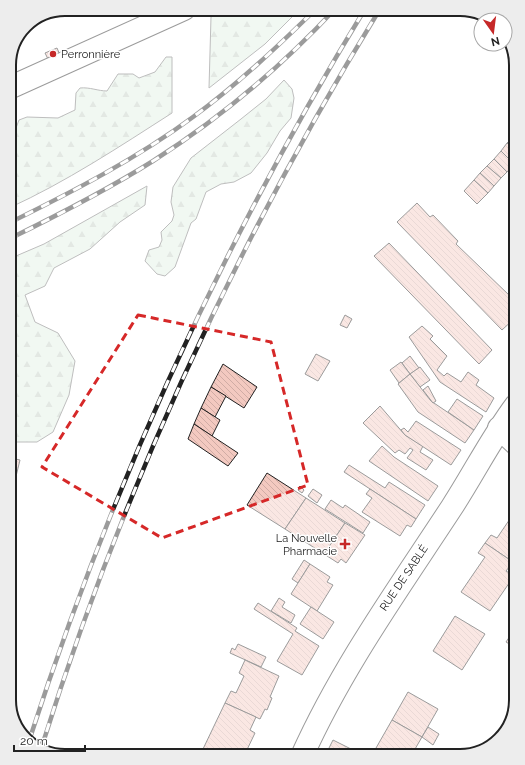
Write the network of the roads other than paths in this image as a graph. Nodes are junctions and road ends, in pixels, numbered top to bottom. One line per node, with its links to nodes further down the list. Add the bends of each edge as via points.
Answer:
1 (168, 16): 2 (main road)
2 (16, 85)
3 (509, 414): 4 (main road, RUE DE SABLÉ)
4 (499, 428): 5 (main road); 6 (main road, RUE DE SABLÉ, via 452,506 378,617 317,723)
5 (509, 437)
6 (305, 749)

